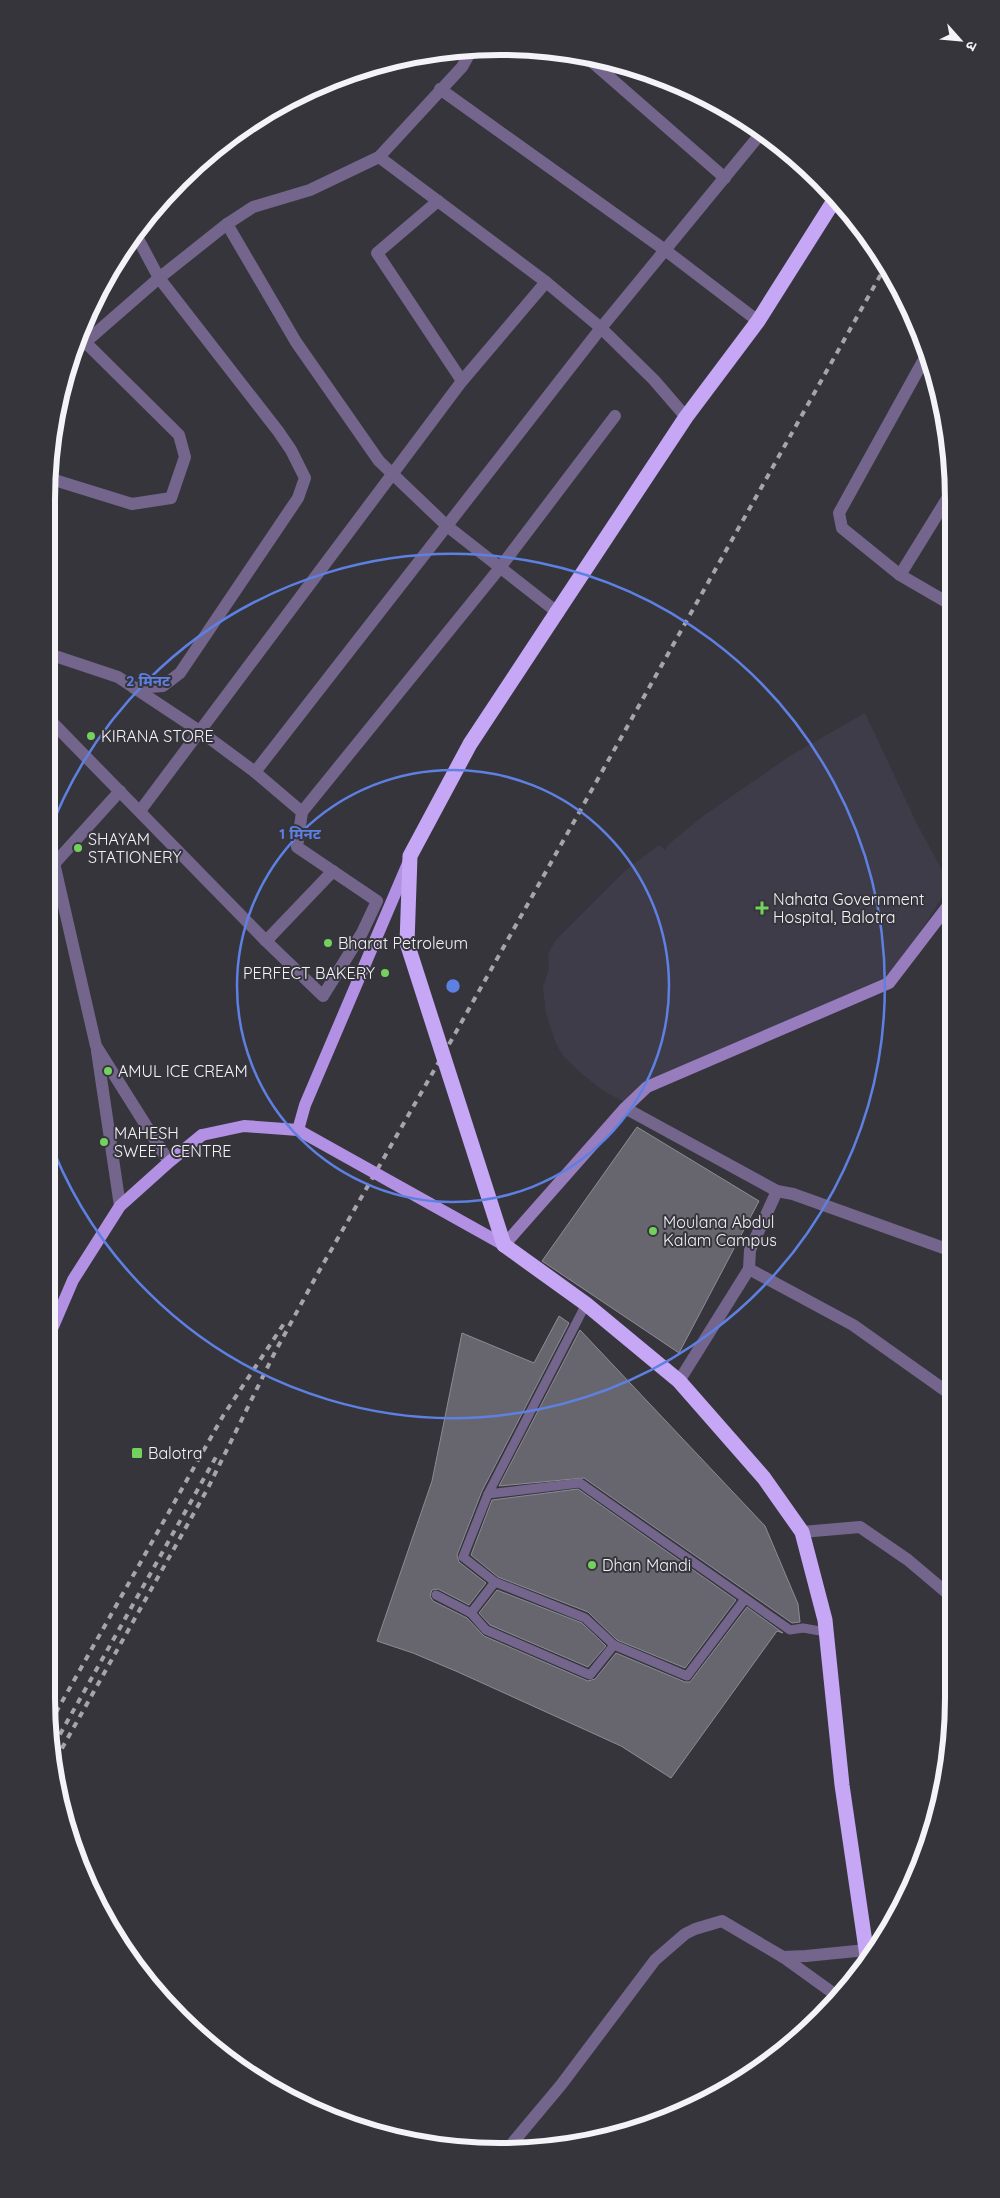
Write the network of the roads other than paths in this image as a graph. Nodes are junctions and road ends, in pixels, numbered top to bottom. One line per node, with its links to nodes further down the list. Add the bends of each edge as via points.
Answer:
1 (468, 56): 3 (street)
2 (596, 66): 6 (street)
3 (440, 89): 5 (street); 11 (street)
4 (758, 137): 6 (street)
5 (379, 157): 7 (street); 9 (street, via 310,190 253,207)
6 (725, 178): 11 (street)
7 (438, 201): 13 (street); 19 (street, via 377,253)
8 (832, 204): 14 (highway)
9 (227, 224): 12 (street); 22 (street, via 296,342 379,461)
10 (139, 240): 12 (street)
11 (665, 250): 14 (street); 15 (street)
12 (159, 278): 16 (street); 31 (street, via 278,431 305,478 298,498 180,673 163,686)
13 (546, 282): 15 (street); 19 (street)
14 (758, 321): 21 (highway)
15 (601, 328): 21 (street); 25 (street)
16 (87, 335)
17 (85, 342): 23 (street, via 178,435 185,457 171,498 132,504)
18 (923, 362): 27 (street, via 839,513 842,528)
19 (462, 381): 22 (street)
20 (615, 416): 26 (street)
21 (686, 416): 29 (highway)
22 (393, 474): 25 (street); 33 (street)
23 (56, 480)
24 (945, 502): 27 (street)
25 (447, 526): 26 (street); 34 (street)
26 (499, 569): 29 (street); 37 (street)
27 (900, 575): 28 (street)
28 (945, 601)
29 (557, 612): 38 (highway, bridge, via 470,744)
30 (55, 656): 31 (street, via 118,678)
31 (134, 688): 33 (street)
32 (55, 725): 35 (street)
33 (200, 732): 34 (street); 36 (street)
34 (255, 772): 37 (street)
35 (120, 791): 36 (street); 39 (street)
36 (140, 811): 43 (street)
37 (302, 812): 41 (street, via 297,847)
38 (410, 856): 46 (main road, bridge, via 305,1105); 50 (highway, bridge, via 407,943)
39 (55, 863)
40 (55, 868): 44 (street)
41 (333, 871): 43 (street); 43 (street, via 377,901 362,933 323,996)
42 (945, 910): 45 (street, via 890,983 647,1087)
43 (266, 941)
44 (96, 1046): 47 (street); 49 (street)
45 (625, 1108): 48 (street); 50 (street)
46 (298, 1130): 47 (main road, bridge, via 244,1126 202,1135); 50 (main road, bridge)
47 (169, 1162): 49 (main road)
48 (777, 1191): 51 (street, via 794,1194); 52 (street, via 750,1250)
49 (120, 1206): 54 (main road, via 74,1280)
50 (504, 1245): 53 (highway)
51 (945, 1248)
52 (749, 1269): 55 (street); 56 (street, via 853,1325)
53 (586, 1304): 55 (highway); 57 (lane)
54 (55, 1323)
55 (679, 1381): 58 (highway, via 764,1478)
56 (945, 1390)
57 (488, 1494): 59 (lane, via 463,1557); 62 (lane, via 580,1483)
58 (802, 1532): 60 (street, via 860,1527 908,1560); 64 (highway)
59 (495, 1582): 63 (lane); 65 (lane, via 585,1618)
60 (945, 1591)
61 (436, 1595): 63 (lane)
62 (745, 1599): 64 (lane, via 790,1630 802,1628); 65 (lane, via 687,1676)
63 (471, 1613): 65 (lane, via 486,1630 590,1675)
64 (826, 1632): 66 (highway, via 842,1786)
65 (614, 1645)
66 (866, 1951)
67 (864, 1953): 68 (street)
68 (783, 1957): 69 (street); 70 (street, via 722,1921 685,1934 655,1960)
69 (833, 1993)
70 (513, 2143)

